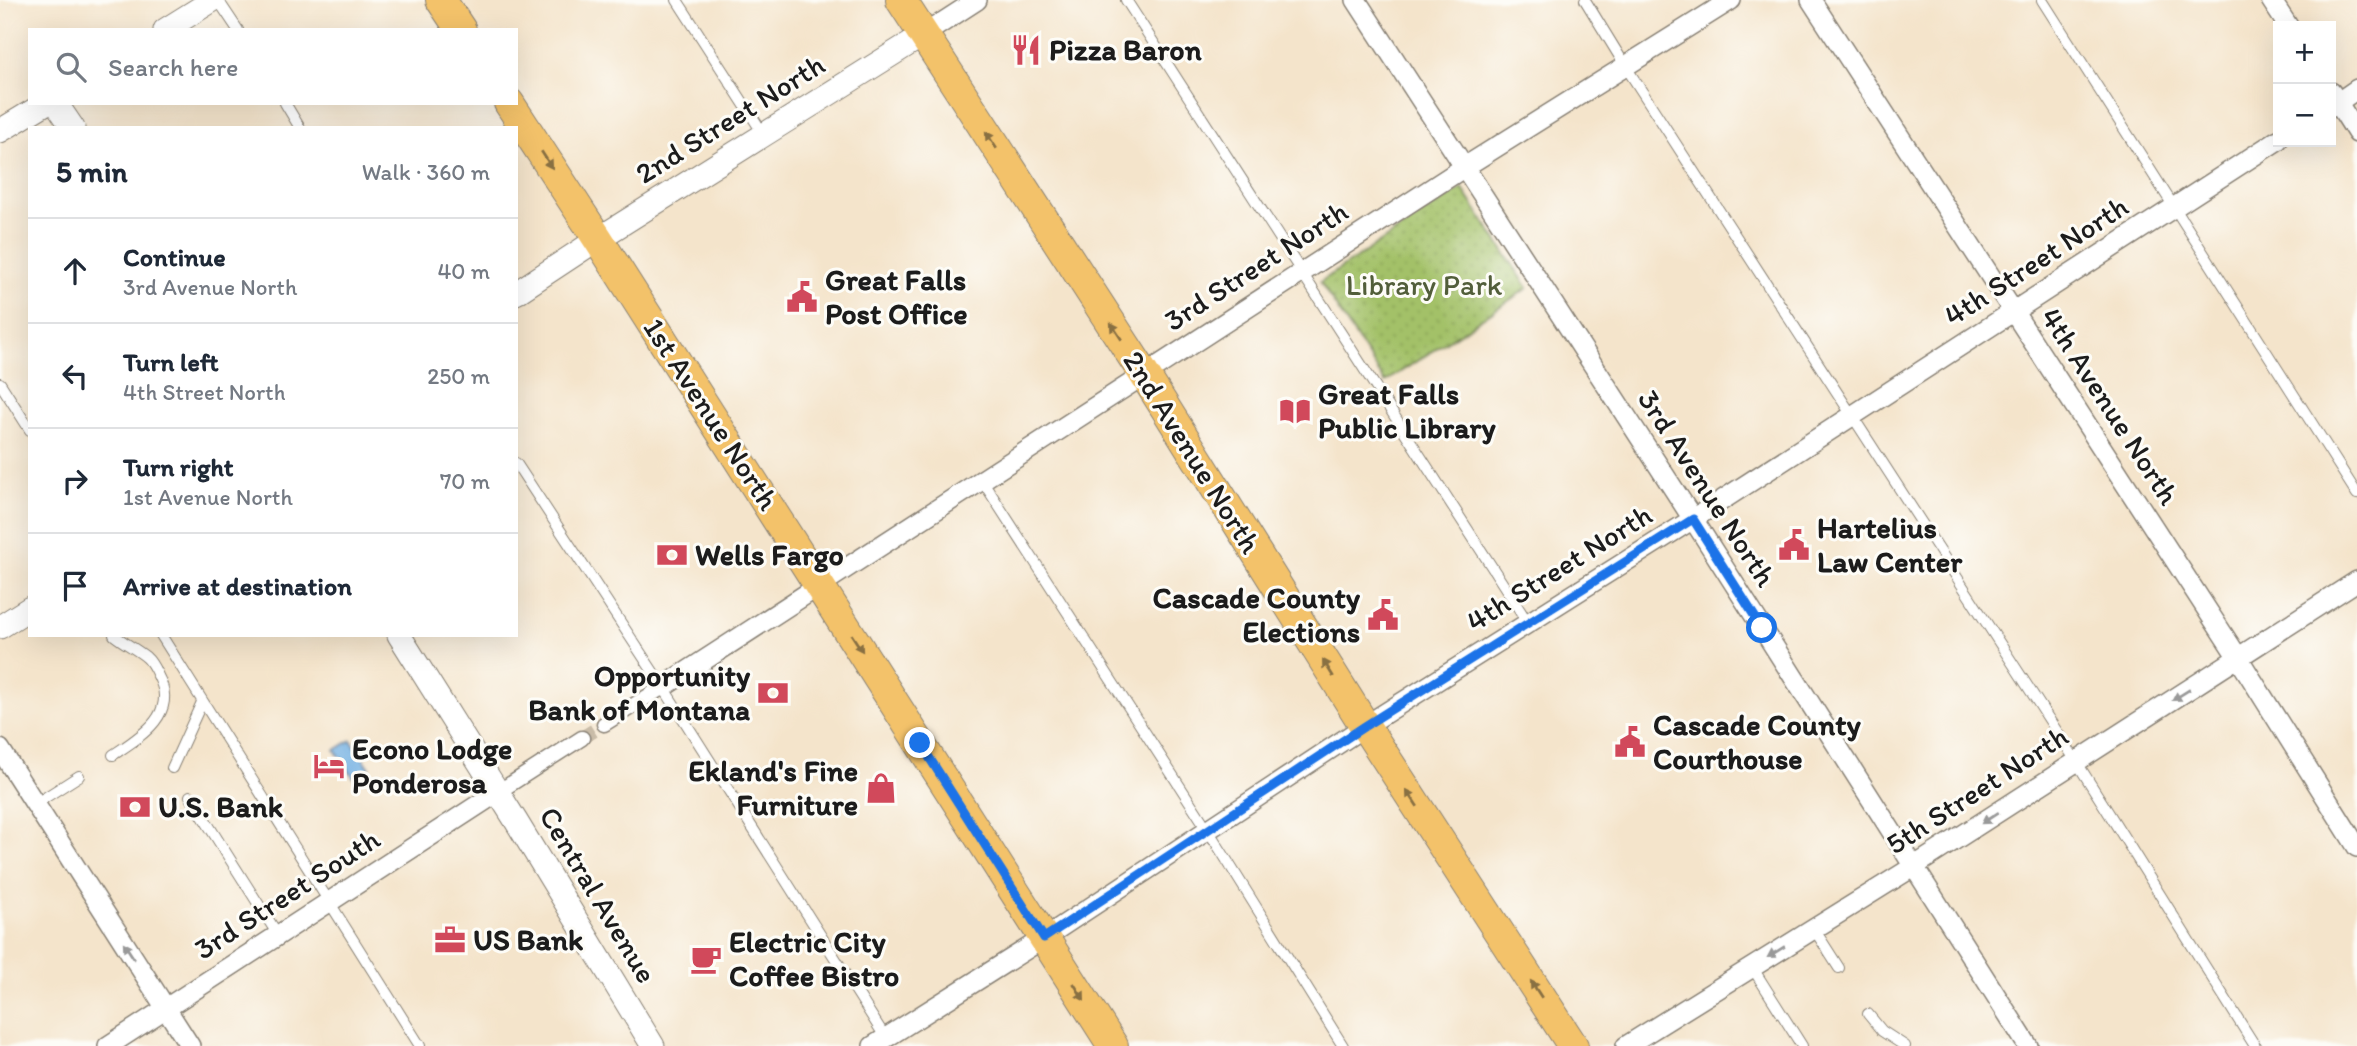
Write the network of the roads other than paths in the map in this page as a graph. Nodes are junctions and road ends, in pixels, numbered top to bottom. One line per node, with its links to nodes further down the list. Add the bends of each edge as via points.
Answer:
1 (213, 0): 15 (street)
2 (218, 0): 16 (lane)
3 (441, 0): 17 (main road)
4 (677, 0): 31 (lane)
5 (901, 0): 18 (main road, 2nd Avenue North)
6 (977, 0): 18 (street, 2nd Street North)
7 (1126, 0): 36 (lane)
8 (1356, 0): 33 (street, 3rd Avenue North)
9 (1585, 0): 19 (lane)
10 (1731, 0): 19 (street, 3rd Street North)
11 (1811, 0): 38 (street, 4th Avenue North)
12 (2042, 0): 34 (lane)
13 (2271, 0): 14 (street)
14 (2285, 21)
15 (168, 28)
16 (237, 28)
17 (460, 28)
18 (923, 35): 31 (street, 2nd Street North); 39 (main road, 2nd Avenue North, one-way to 18)
19 (1626, 67): 33 (street, 3rd Street North); 41 (lane)
20 (2357, 89): 21 (street)
21 (2336, 99)
22 (2336, 104): 30 (street)
23 (43, 105): 29 (street)
24 (57, 105): 27 (street)
25 (286, 105): 28 (lane)
26 (510, 105): 35 (main road, 1st Avenue North, one-way to 35)
27 (72, 126)
28 (299, 126)
29 (0, 131)
30 (2357, 133)
31 (764, 135): 35 (street, 2nd Street North)
32 (2273, 143): 34 (street, 4th Street North)
33 (1463, 168): 36 (street, 3rd Street North); 46 (street, 3rd Avenue North)
34 (2174, 208): 38 (street, 4th Street North); 45 (lane)
35 (598, 239): 37 (street, 2nd Street North); 48 (main road, 1st Avenue North)
36 (1302, 272): 39 (street, 3rd Street North); 50 (lane)
37 (518, 292)
38 (2013, 312): 41 (street, 4th Street North); 55 (street, 4th Avenue North)
39 (1144, 374): 44 (street, 3rd Street North); 59 (main road, 2nd Avenue North, one-way to 39)
40 (0, 383): 42 (lane)
41 (1852, 416): 46 (street, 4th Street North); 63 (lane)
42 (28, 426)
43 (518, 466): 56 (lane)
44 (982, 480): 48 (street, 3rd Street North); 69 (lane)
45 (2357, 494)
46 (1693, 519): 50 (street, 4th Street North); 71 (street, 3rd Avenue North)
47 (2357, 580): 55 (street, 5th Street North)
48 (820, 585): 56 (street, 3rd Street North); 75 (main road, 1st Avenue North, one-way to 75)
49 (28, 609): 51 (street)
50 (1528, 623): 59 (street, 4th Street North)
51 (0, 627)
52 (117, 637): 62 (lane, via 154,667 164,700 151,728)
53 (162, 637): 57 (lane)
54 (400, 637): 66 (street, Central Avenue)
55 (2239, 659): 63 (street, 5th Street North, one-way to 63); 70 (street, 4th Avenue North)
56 (663, 687): 58 (street, 3rd Street North); 80 (lane)
57 (202, 702): 64 (lane); 72 (lane)
58 (604, 724)
59 (1365, 726): 69 (street, 4th Street North); 87 (main road, 2nd Avenue North, one-way to 59)
60 (582, 738): 66 (street)
61 (0, 749): 68 (street)
62 (113, 755)
63 (2076, 761): 71 (street, 5th Street North, one-way to 71); 92 (lane)
64 (172, 768)
65 (79, 776): 68 (lane)
66 (498, 792): 72 (street, 3rd Street South); 84 (street, Central Avenue)
67 (190, 796): 74 (lane)
68 (35, 804): 78 (street, one-way to 68)
69 (1208, 830): 75 (street, 4th Street North); 86 (lane)
70 (2357, 846)
71 (1913, 867): 73 (street, 5th Street North); 91 (street, 3rd Avenue North)
72 (329, 902): 74 (street, 3rd Street South); 83 (lane)
73 (1814, 929): 76 (street, 5th Street North, one-way to 76); 77 (lane)
74 (278, 935): 78 (street, 3rd Street South)
75 (1044, 938): 80 (street, 4th Street North); 85 (main road, 1st Avenue North, one-way to 85)
76 (1752, 967): 88 (street, 5th Street North); 89 (lane)
77 (1839, 968)
78 (166, 1008): 81 (street, 3rd Street South); 82 (street)
79 (1868, 1014): 90 (lane, via 1882,1031)
80 (883, 1043)
81 (108, 1046)
82 (190, 1046)
83 (420, 1046)
84 (653, 1046)
85 (1113, 1046)
86 (1343, 1046)
87 (1573, 1046)
88 (1626, 1046)
89 (1802, 1046)
90 (1905, 1046)
91 (2028, 1046)
92 (2255, 1046)

